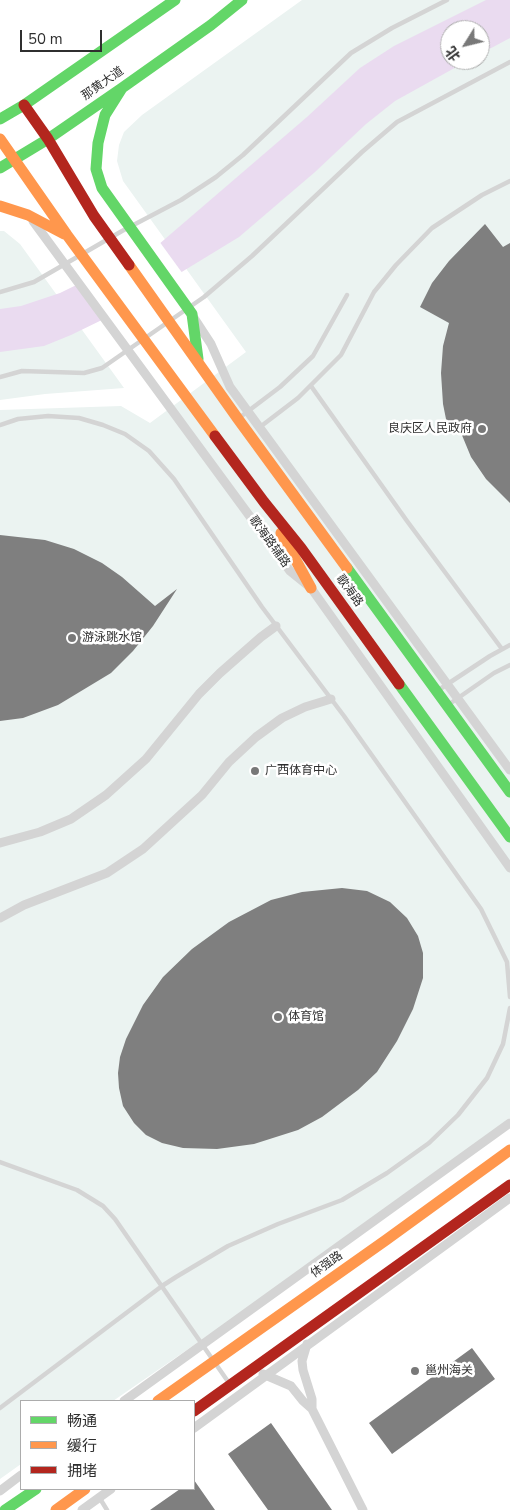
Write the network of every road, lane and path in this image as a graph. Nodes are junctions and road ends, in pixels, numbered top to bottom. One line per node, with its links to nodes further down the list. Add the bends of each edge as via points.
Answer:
1 (175, 0): 6 (main road)
2 (242, 0): 5 (main road, 那黄大道)
3 (448, 0): 16 (lane, via 351,53 243,155 181,200 34,282)
4 (510, 62): 19 (lane, via 397,122 204,297 102,368 84,373 22,371)
5 (122, 88): 9 (main road, 那黄大道); 18 (main road, via 105,115 96,169 102,188 192,314)
6 (24, 105): 7 (main road); 9 (main road, 歌海路)
7 (0, 118)
8 (0, 139): 10 (main road, 歌海路)
9 (48, 139): 10 (main road, 那黄大道); 18 (main road, 歌海路, via 94,216)
10 (15, 160): 11 (main road, 那黄大道); 15 (main road, 歌海路)
11 (0, 168)
12 (510, 181): 20 (lane, via 432,228 396,265 374,292 342,355)
13 (0, 206): 14 (main road)
14 (28, 215): 15 (main road); 26 (street, 歌海路辅路, via 290,571)
15 (67, 235): 25 (main road, 歌海路)
16 (0, 292)
17 (347, 295): 21 (lane, via 313,356)
18 (196, 339): 21 (street); 22 (main road, 歌海路, via 199,362)
19 (0, 377)
20 (311, 386): 24 (lane); 29 (lane)
21 (248, 411): 22 (lane); 24 (street)
22 (238, 419): 24 (main road, 歌海路)
23 (0, 425): 27 (lane, via 18,419 48,416 80,418 103,424 141,445 174,479)
24 (255, 431): 31 (street); 32 (main road, 歌海路)
25 (264, 502): 26 (main road); 38 (main road, 歌海路, via 301,548)
26 (310, 588): 41 (street, 歌海路辅路)
27 (276, 626): 34 (lane); 39 (street, via 220,673 146,759 106,795 71,818 40,832)
28 (510, 645): 29 (lane)
29 (502, 649): 31 (lane)
30 (510, 665): 33 (lane)
31 (448, 684): 32 (lane); 33 (street)
32 (437, 691): 35 (main road, 歌海路)
33 (458, 698): 35 (lane); 36 (street)
34 (331, 699): 42 (street, via 282,718 256,737 229,762 202,795 143,849 107,872); 43 (lane, via 481,909 507,962)
35 (447, 706): 37 (main road, 歌海路)
36 (510, 770)
37 (510, 792)
38 (507, 833): 40 (main road, 歌海路)
39 (0, 843)
40 (510, 848)
41 (510, 868)
42 (0, 918)
43 (510, 998)
44 (510, 1008): 51 (lane, via 503,1044 486,1078 458,1115 428,1143 388,1173 342,1200 228,1246)
45 (510, 1123): 53 (street)
46 (510, 1150): 55 (main road, 体强路)
47 (0, 1162): 51 (lane, via 78,1190 103,1206)
48 (510, 1186): 50 (main road)
49 (510, 1197): 50 (main road); 54 (street)
50 (481, 1206): 52 (main road)
51 (162, 1286): 53 (lane); 61 (lane)
52 (315, 1324): 54 (street); 56 (main road)
53 (203, 1344): 55 (lane); 59 (street)
54 (306, 1345): 57 (street); 62 (street, via 302,1360)
55 (214, 1361): 58 (lane); 60 (main road, 体强路)
56 (247, 1373): 57 (street); 58 (main road)
57 (266, 1375): 62 (street, via 291,1386); 64 (street)
58 (230, 1384): 63 (main road)
59 (125, 1400)
60 (159, 1400)
61 (0, 1408)
62 (312, 1409): 75 (street)
63 (195, 1410)
64 (195, 1427)
65 (20, 1476): 69 (street)
66 (35, 1490): 71 (main road)
67 (84, 1490): 72 (main road)
68 (110, 1490): 70 (street)
69 (0, 1491)
70 (99, 1497): 73 (street); 74 (lane)
71 (5, 1510)
72 (56, 1510)
73 (82, 1510)
74 (107, 1510)
75 (363, 1510)

